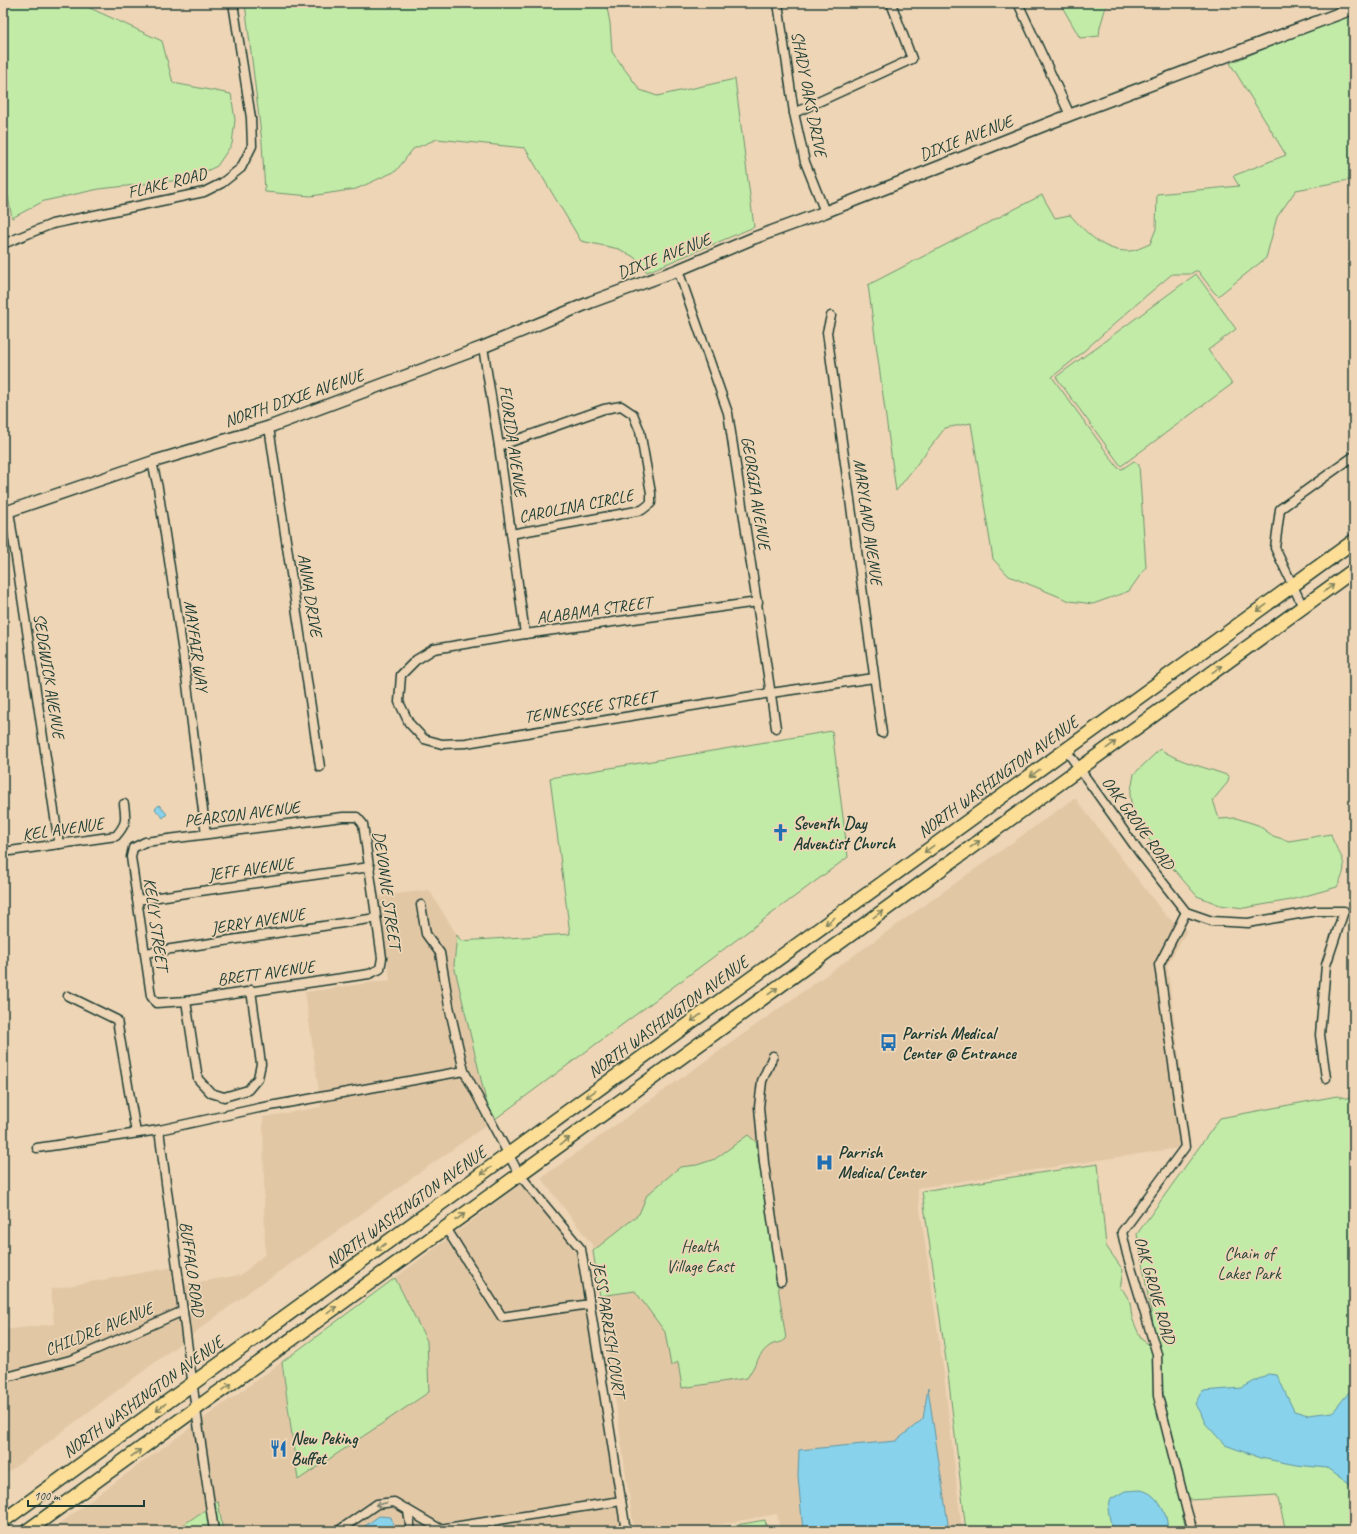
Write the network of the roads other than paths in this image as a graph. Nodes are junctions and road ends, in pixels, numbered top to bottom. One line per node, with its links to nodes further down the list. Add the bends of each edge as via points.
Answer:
1 (233, 3): 9 (street, FLAKE ROAD, via 251,118 252,146 241,168 222,183 204,192 52,224)
2 (778, 3): 6 (street, SHADY OAKS DRIVE)
3 (891, 3): 6 (street, via 912,59)
4 (1018, 3): 7 (street)
5 (1354, 8): 7 (street, DIXIE AVENUE)
6 (794, 113): 8 (street, SHADY OAKS DRIVE, via 805,162)
7 (1070, 115): 8 (street, DIXIE AVENUE)
8 (825, 212): 10 (street, DIXIE AVENUE)
9 (3, 244)
10 (678, 270): 11 (street, DIXIE AVENUE); 23 (street, GEORGIA AVENUE, via 728,413)
11 (591, 302): 13 (street, NORTH DIXIE AVENUE)
12 (831, 316): 27 (street, MARYLAND AVENUE, via 827,332)
13 (483, 347): 14 (street, NORTH DIXIE AVENUE); 15 (street, FLORIDA AVENUE)
14 (269, 427): 17 (street, NORTH DIXIE AVENUE); 32 (street, ANNA DRIVE)
15 (499, 446): 19 (street, FLORIDA AVENUE); 19 (street, CAROLINA CIRCLE, via 604,409 621,406 633,414 640,431 650,493 651,503 642,510)
16 (1354, 456): 22 (street, via 1280,509 1275,548)
17 (152, 462): 18 (street, NORTH DIXIE AVENUE); 36 (street, MAYFAIR WAY, via 183,653)
18 (6, 512): 37 (street, SEDGWICK AVENUE)
19 (511, 534): 25 (street, FLORIDA AVENUE)
20 (1354, 541): 22 (main road, NORTH WASHINGTON AVENUE)
21 (1354, 570): 24 (main road, one-way to 21)
22 (1293, 586): 24 (street); 31 (main road, NORTH WASHINGTON AVENUE, one-way to 31)
23 (758, 602): 25 (street, ALABAMA STREET); 28 (street, GEORGIA AVENUE)
24 (1303, 607): 33 (main road, one-way to 24)
25 (525, 634): 26 (street, ALABAMA STREET)
26 (434, 649): 28 (street, TENNESSEE STREET, via 416,660 401,675 399,702 409,723 424,739 442,744 466,743)
27 (874, 678): 28 (street, TENNESSEE STREET); 30 (street, MARYLAND AVENUE)
28 (771, 693): 29 (street, GEORGIA AVENUE)
29 (776, 728)
30 (882, 733)
31 (1066, 750): 33 (street, OAK GROVE ROAD); 48 (main road, NORTH WASHINGTON AVENUE, one-way to 48)
32 (320, 767)
33 (1080, 768): 43 (street, OAK GROVE ROAD); 52 (main road, one-way to 33)
34 (124, 804): 37 (street, KEL AVENUE, via 126,820 116,836)
35 (357, 817): 36 (street, PEARSON AVENUE, via 343,816); 40 (street, DEVONNE STREET, via 363,824)
36 (206, 834): 38 (street, PEARSON AVENUE, via 145,842)
37 (59, 844): 39 (street, KEL AVENUE)
38 (132, 848): 41 (street, KELLY STREET)
39 (3, 852)
40 (370, 867): 41 (street, JEFF AVENUE); 44 (street, DEVONNE STREET)
41 (137, 900): 45 (street, KELLY STREET)
42 (421, 905): 54 (street, JESS PARRISH COURT, via 426,934 440,953)
43 (1186, 912): 55 (street, via 1212,921 1248,923 1316,911 1344,911 1326,965 1320,1035); 77 (street, OAK GROVE ROAD, via 1159,965 1185,1146 1122,1232 1157,1354 1158,1396)
44 (376, 918): 45 (street, JERRY AVENUE); 46 (street, DEVONNE STREET, via 382,958)
45 (145, 953): 51 (street, KELLY STREET, via 151,996)
46 (380, 969): 47 (street, BRETT AVENUE, via 369,974)
47 (251, 990): 50 (street, BRETT AVENUE); 50 (street, via 261,1064 258,1078 248,1090 224,1097 211,1093 198,1079)
48 (728, 995): 52 (main road); 59 (main road, NORTH WASHINGTON AVENUE, one-way to 59)
49 (68, 996): 57 (street, via 117,1020)
50 (186, 1001): 51 (street, BRETT AVENUE)
51 (156, 1003)
52 (741, 1014): 60 (main road, one-way to 52)
53 (773, 1056): 62 (street, via 762,1081 759,1107 764,1163)
54 (464, 1070): 56 (street, via 259,1108); 59 (street, JESS PARRISH COURT)
55 (1326, 1078)
56 (159, 1130): 57 (street); 64 (street, BUFFALO ROAD)
57 (136, 1133): 58 (street)
58 (37, 1148)
59 (508, 1155): 60 (street, JESS PARRISH COURT); 66 (main road, NORTH WASHINGTON AVENUE, one-way to 66)
60 (518, 1174): 61 (main road, one-way to 60); 63 (street, JESS PARRISH COURT, via 581,1249)
61 (446, 1228): 63 (street, via 502,1318); 67 (main road, one-way to 61)
62 (781, 1281)
63 (590, 1304): 68 (street, JESS PARRISH COURT)
64 (183, 1311): 65 (street, CHILDRE AVENUE, via 74,1359); 66 (street, BUFFALO ROAD)
65 (3, 1378)
66 (193, 1384): 67 (street, BUFFALO ROAD); 70 (main road, NORTH WASHINGTON AVENUE, one-way to 70)
67 (196, 1410): 72 (main road, one-way to 67); 73 (street, BUFFALO ROAD)
68 (621, 1501): 71 (street); 76 (street, JESS PARRISH COURT)
69 (408, 1510): 71 (street); 74 (street, one-way to 74, via 394,1502 377,1504); 75 (street)
70 (3, 1521)
71 (439, 1530)
72 (27, 1531)
73 (214, 1531)
74 (338, 1531)
75 (411, 1531)
76 (626, 1531)
77 (1193, 1531)

